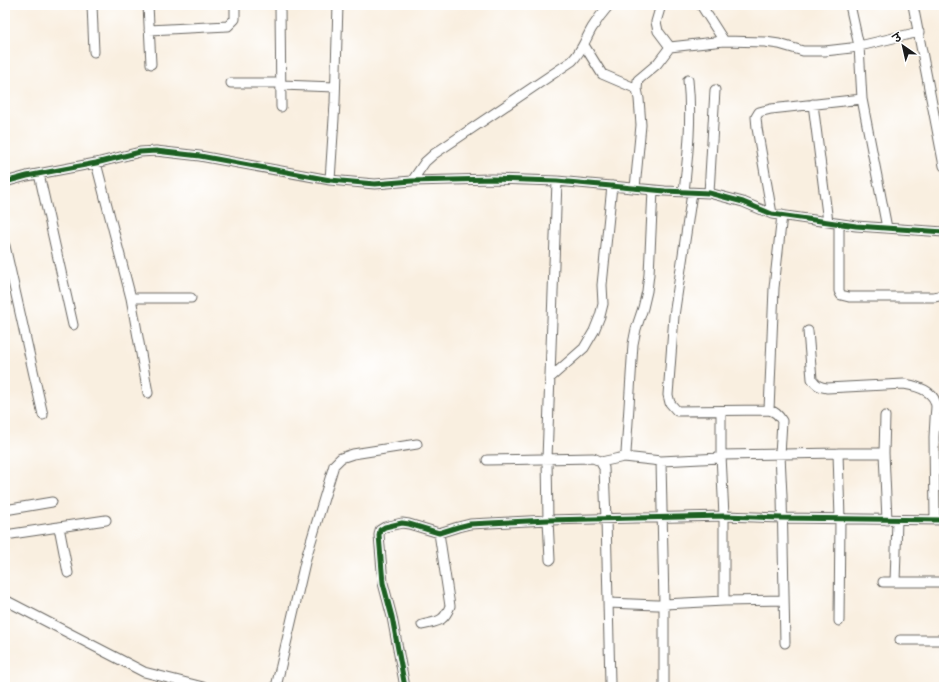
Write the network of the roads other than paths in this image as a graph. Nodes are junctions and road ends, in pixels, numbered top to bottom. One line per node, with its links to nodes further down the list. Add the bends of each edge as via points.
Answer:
1 (92, 5): 17 (street)
2 (148, 5): 11 (street)
3 (235, 5): 11 (street, via 235,19 228,26)
4 (280, 5): 21 (street)
5 (338, 5): 22 (street)
6 (609, 5): 14 (street)
7 (661, 5): 16 (street, via 656,22 658,31)
8 (701, 5): 13 (street)
9 (850, 5): 15 (street)
10 (913, 5): 12 (street)
11 (149, 30): 18 (street)
12 (919, 32): 15 (street); 28 (street)
13 (724, 42): 15 (street, via 765,42 803,51); 16 (street)
14 (584, 45): 23 (street, via 602,74); 33 (street, via 572,61 434,154)
15 (859, 46): 25 (street)
16 (670, 47): 23 (street, via 657,64 638,80)
17 (94, 52)
18 (151, 64)
19 (688, 80): 39 (street)
20 (231, 83): 21 (street)
21 (281, 84): 22 (street); 27 (street)
22 (336, 87): 32 (street)
23 (638, 89): 37 (street, via 641,125)
24 (715, 90): 40 (street)
25 (862, 99): 26 (street); 45 (street)
26 (814, 104): 41 (street, via 771,109 759,112 756,117); 43 (street)
27 (281, 108)
28 (941, 129): 30 (street)
29 (96, 163): 31 (street); 32 (street, via 140,152 156,152 200,156); 49 (street)
30 (944, 166)
31 (39, 174): 35 (street); 51 (street)
32 (330, 180): 33 (street, via 375,184)
33 (412, 181): 34 (street)
34 (558, 181): 36 (street); 53 (street)
35 (5, 182)
36 (612, 186): 37 (street); 53 (street, via 600,316 584,348)
37 (635, 188): 38 (street)
38 (652, 190): 39 (street); 61 (street, via 649,274 645,303 633,344)
39 (688, 193): 40 (street); 56 (street, via 668,395 670,403 677,411)
40 (709, 193): 41 (street, via 743,202)
41 (772, 214): 42 (street)
42 (782, 215): 43 (street); 55 (street, via 774,288)
43 (828, 222): 44 (street)
44 (839, 224): 45 (street); 48 (street, via 841,295)
45 (887, 228): 46 (street)
46 (944, 232)
47 (5, 246): 57 (street)
48 (944, 295)
49 (131, 298): 50 (street); 54 (street)
50 (191, 298)
51 (73, 325)
52 (808, 331): 59 (street, via 812,379 820,388 904,384 914,386 932,395)
53 (550, 378): 66 (street)
54 (148, 393)
55 (769, 410): 56 (street); 64 (street, via 776,413 782,421)
56 (722, 411): 65 (street)
57 (44, 414)
58 (885, 416): 63 (street)
59 (940, 419): 80 (street, via 934,437)
60 (417, 444): 101 (street, via 353,454 341,458 334,465 306,558)
61 (626, 453)
62 (838, 453): 63 (street); 64 (street); 76 (street)
63 (884, 453): 79 (street)
64 (780, 455): 65 (street); 74 (street)
65 (721, 457): 68 (street); 72 (street)
66 (547, 459): 67 (street); 69 (street, via 592,458); 78 (street)
67 (487, 460)
68 (661, 461): 69 (street, via 624,457); 73 (street)
69 (600, 462): 75 (street, via 604,468)
70 (52, 502): 71 (street)
71 (5, 510)
72 (724, 516): 73 (street); 74 (street); 91 (street)
73 (663, 518): 75 (street); 93 (street)
74 (782, 518): 76 (street); 90 (street)
75 (606, 519): 78 (street); 92 (street)
76 (840, 519): 79 (street); 94 (street)
77 (106, 520): 81 (street)
78 (548, 520): 82 (street, via 470,524); 84 (street)
79 (892, 520): 80 (street); 87 (street)
80 (940, 520)
81 (59, 527): 83 (street); 85 (street)
82 (439, 533): 95 (street, via 450,606 443,619); 102 (street, via 402,523 385,527 379,534 383,583)
83 (5, 535)
84 (550, 560)
85 (68, 573)
86 (883, 582): 87 (street)
87 (895, 582): 88 (street)
88 (944, 582)
89 (5, 600): 100 (street, via 144,672)
90 (784, 600): 91 (street); 98 (street)
91 (724, 601): 93 (street)
92 (608, 603): 93 (street); 99 (street)
93 (664, 604): 103 (street)
94 (839, 621)
95 (422, 626)
96 (900, 640): 97 (street)
97 (944, 640)
98 (785, 643)
99 (610, 683)
100 (203, 687)
101 (276, 687)
102 (405, 687)
103 (664, 687)

